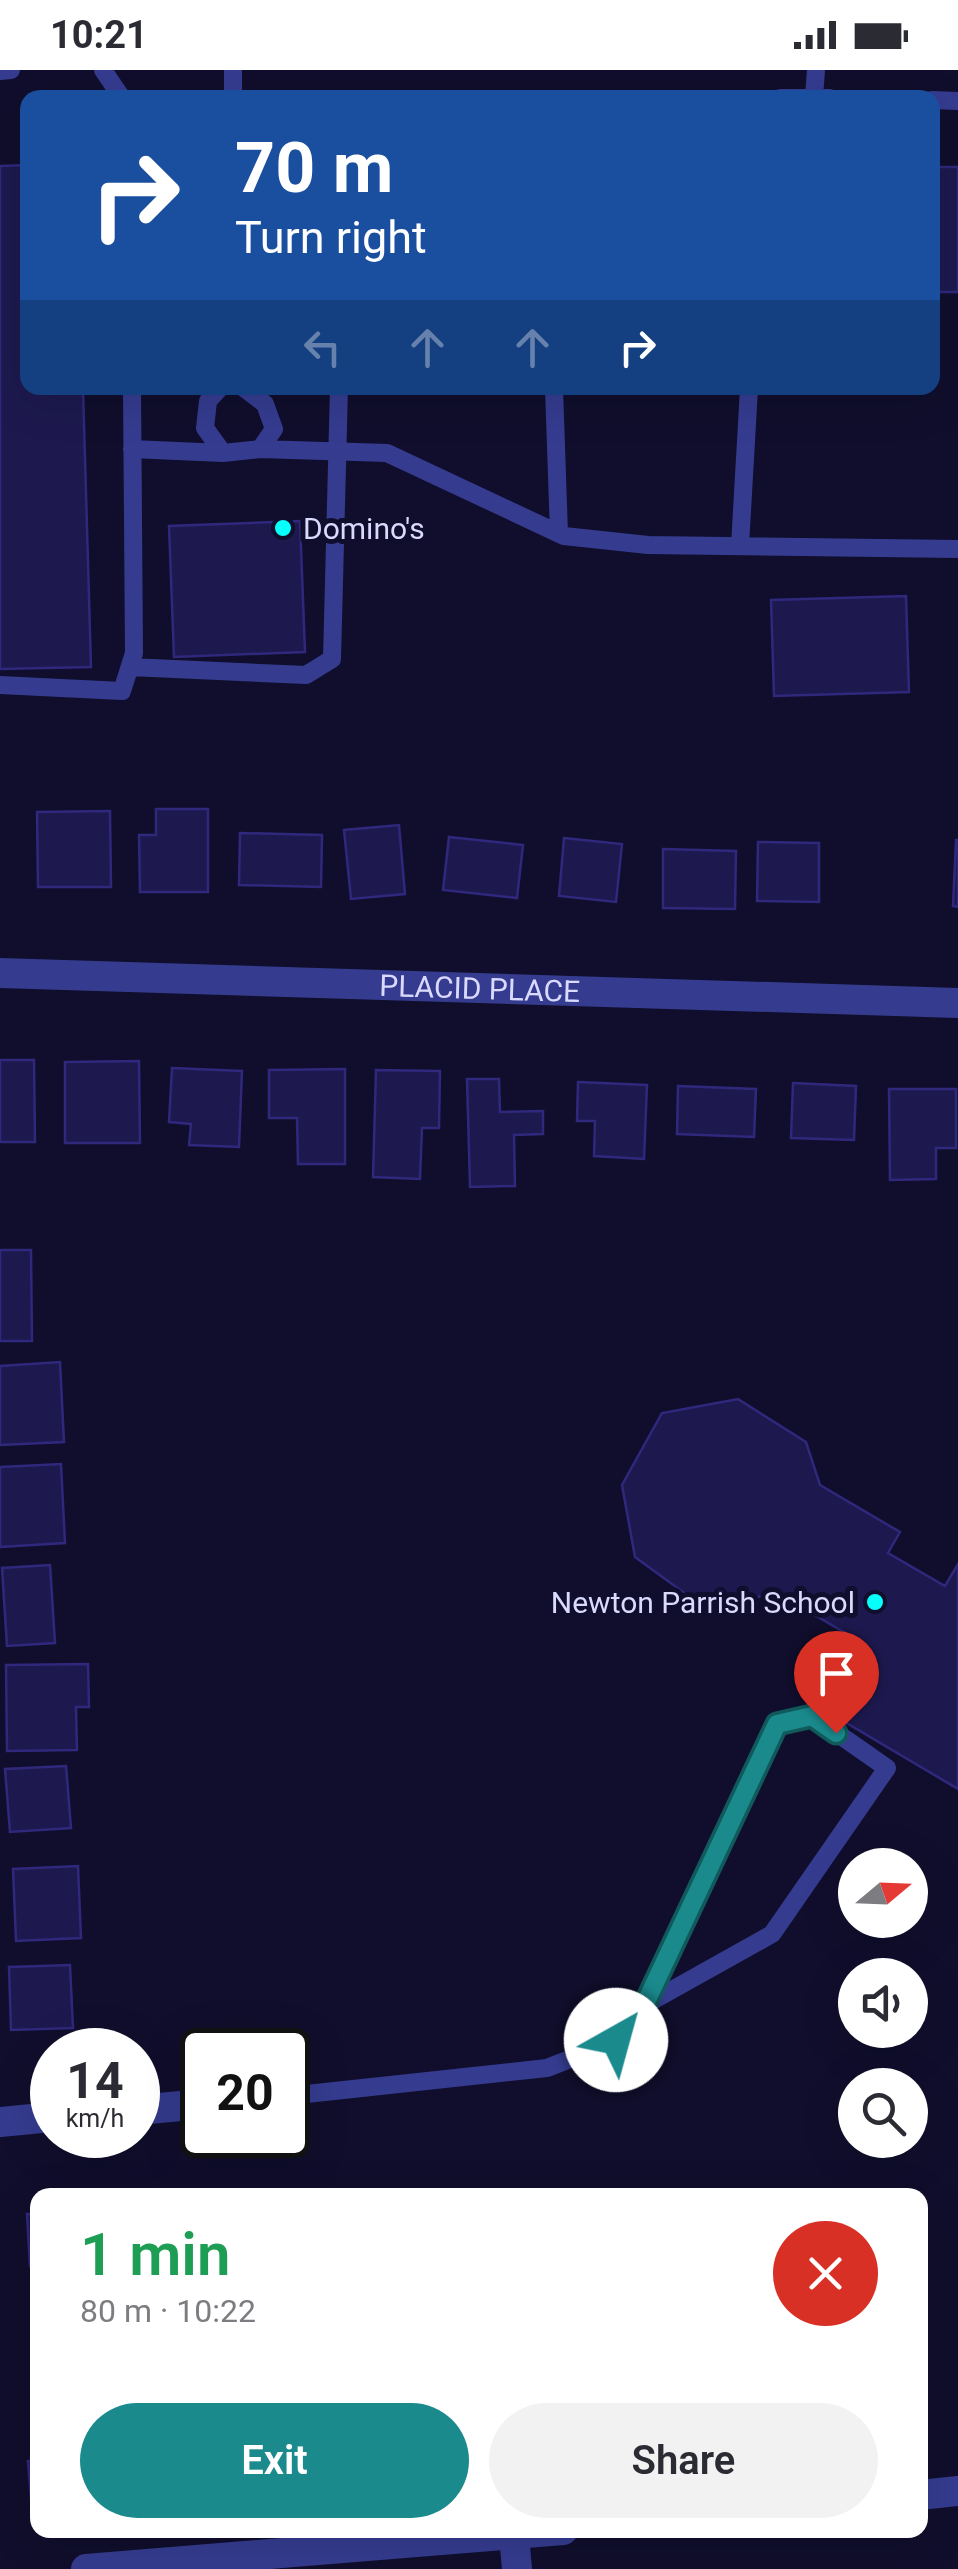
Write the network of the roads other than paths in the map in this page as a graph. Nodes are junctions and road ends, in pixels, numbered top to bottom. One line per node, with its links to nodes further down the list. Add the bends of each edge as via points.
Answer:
1 (12, 70): 2 (lane)
2 (0, 71)
3 (132, 395): 9 (lane)
4 (214, 395): 12 (lane, via 205,428)
5 (253, 395): 10 (lane, via 265,404 274,429)
6 (339, 395): 11 (lane)
7 (554, 395): 13 (lane)
8 (749, 395): 14 (lane)
9 (132, 449): 12 (lane); 16 (lane)
10 (260, 449): 11 (lane); 12 (lane)
11 (338, 452): 13 (lane, via 387,453); 16 (lane, via 332,659 306,674)
12 (223, 453)
13 (559, 534): 14 (lane, via 648,545)
14 (740, 546): 15 (lane)
15 (958, 549)
16 (130, 667): 17 (lane, via 122,691)
17 (0, 685)
18 (0, 973): 19 (street, PLACID PLACE)
19 (958, 1003)
20 (645, 2004): 20 (lane, via 772,1934 887,1768 812,1716 777,1724); 21 (lane, via 616,2040 547,2068)
21 (310, 2094)
22 (30, 2120): 23 (street)
23 (0, 2122)
24 (958, 2491): 25 (street)
25 (928, 2494)
26 (476, 2538): 28 (street)
27 (514, 2538): 29 (street)
28 (86, 2569)
29 (517, 2569)

